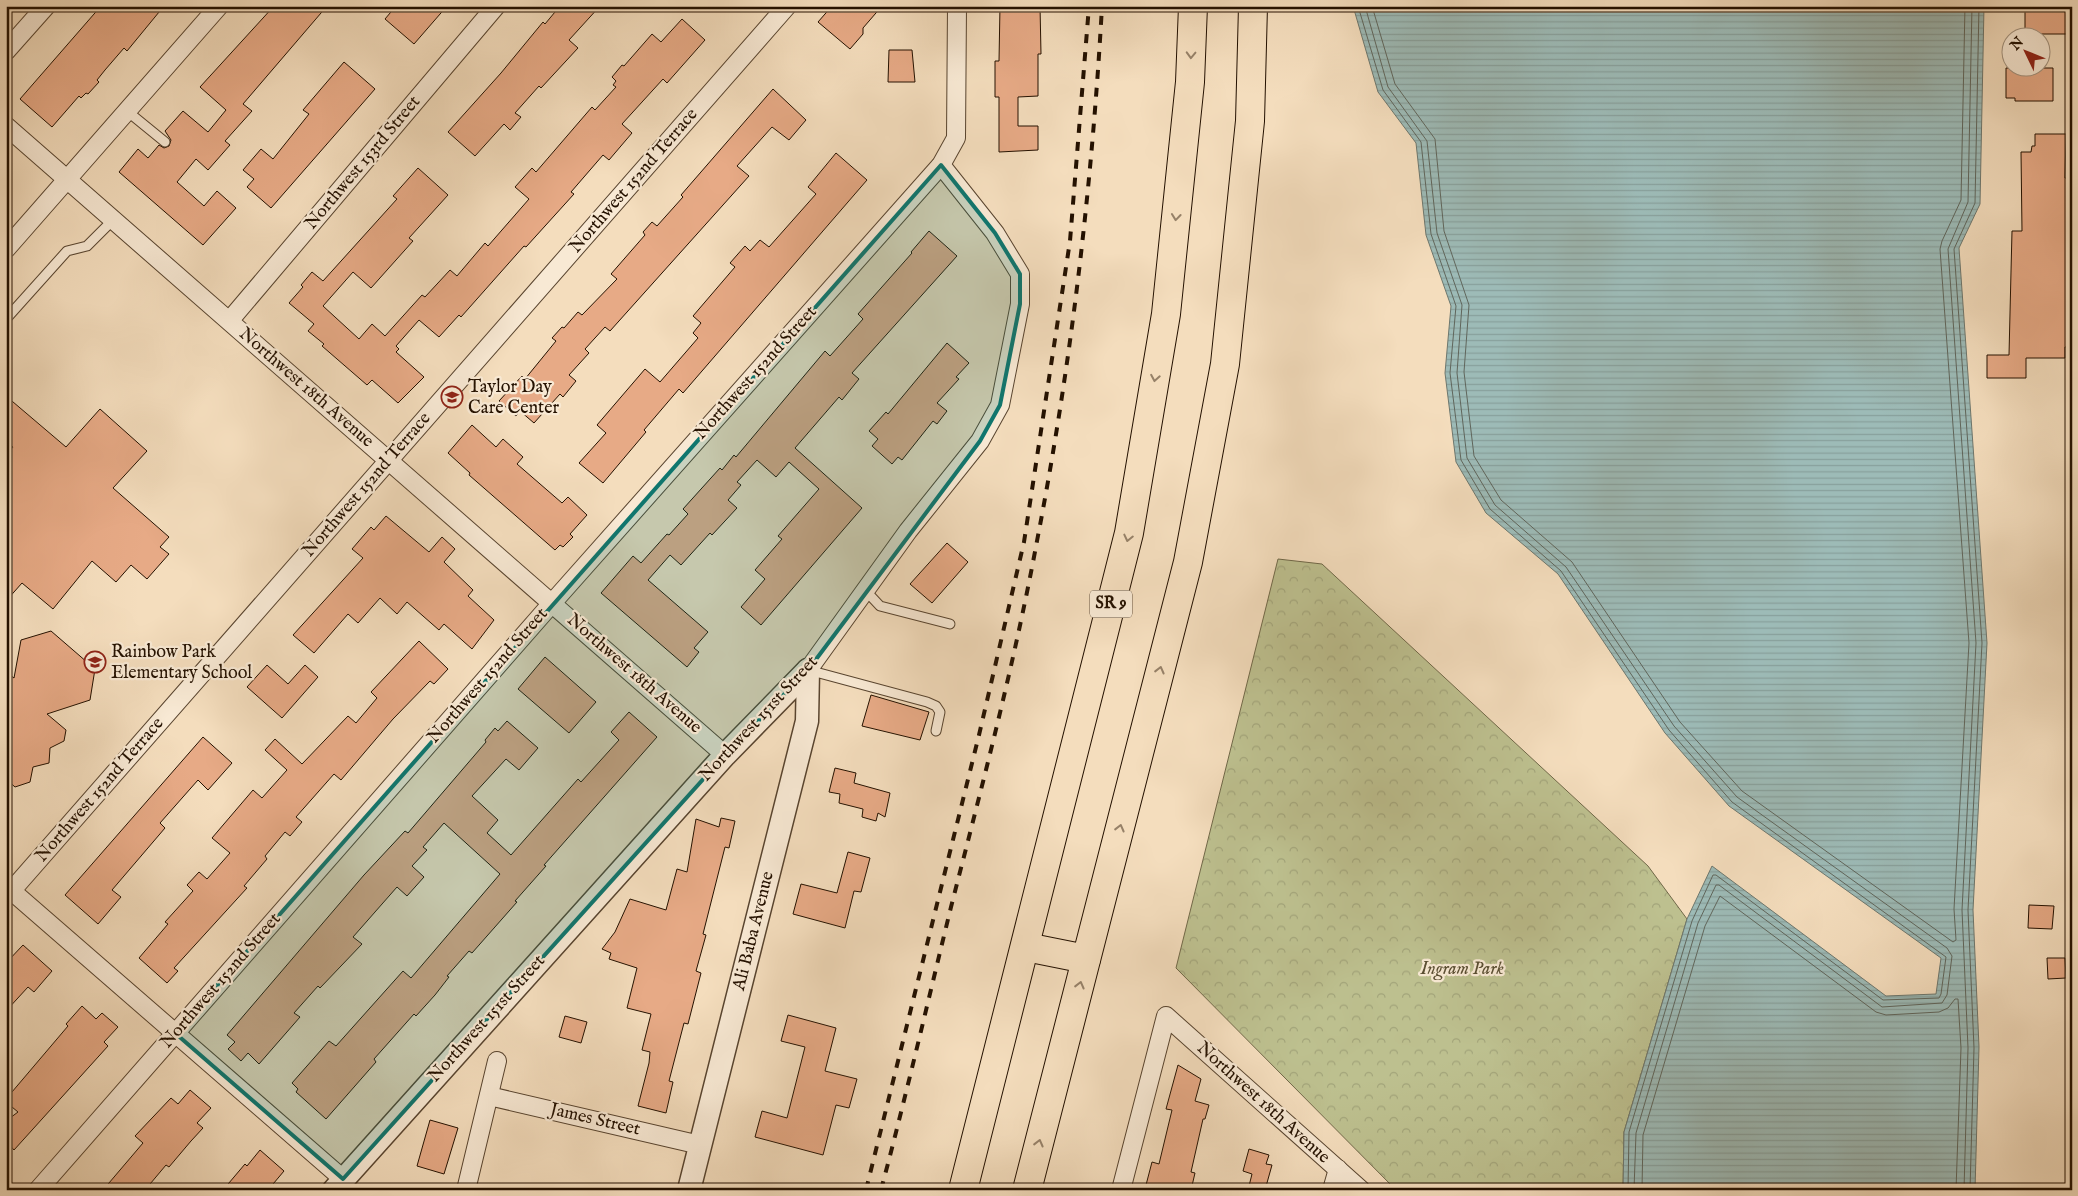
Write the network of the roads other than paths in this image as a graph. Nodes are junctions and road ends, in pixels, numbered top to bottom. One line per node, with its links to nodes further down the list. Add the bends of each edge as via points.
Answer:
1 (46, 6): 8 (street)
2 (219, 6): 9 (street)
3 (496, 6): 17 (street, Northwest 153rd Street)
4 (786, 6): 18 (street, Northwest 152nd Terrace)
5 (957, 6): 12 (street, Northwest 152nd Street, via 956,138)
6 (1193, 6): 26 (main road, SR 9, one-way to 26, via 1190,82 1166,314 1129,533)
7 (1253, 6): 27 (main road, one-way to 7, via 1188,562 1225,364 1250,121)
8 (6, 51)
9 (127, 111): 11 (lane); 13 (street)
10 (6, 126): 13 (street, Northwest 18th Avenue)
11 (165, 142)
12 (941, 165): 19 (street, Northwest 151st Street, via 995,233 1020,274 1020,304 1000,405 980,441 908,530); 20 (street, Northwest 152nd Street)
13 (68, 179): 14 (street, Northwest 18th Avenue); 15 (street)
14 (114, 219): 16 (lane, via 87,246 67,251); 17 (street, Northwest 18th Avenue)
15 (6, 249)
16 (6, 319)
17 (230, 320): 18 (street, Northwest 18th Avenue)
18 (389, 460): 20 (street, Northwest 18th Avenue); 25 (street, Northwest 152nd Terrace)
19 (865, 590): 21 (lane, via 880,606); 22 (street, Northwest 151st Street)
20 (553, 602): 24 (street, Northwest 18th Avenue); 28 (street, Northwest 152nd Street)
21 (950, 624)
22 (808, 670): 23 (lane, via 936,706 940,712); 24 (street, Northwest 151st Street); 31 (street, Ali Baba Avenue, via 807,721)
23 (936, 731)
24 (725, 755): 33 (street, Northwest 151st Street)
25 (8, 892): 28 (street)
26 (1026, 946): 27 (main road); 37 (main road, SR 9)
27 (1086, 959): 38 (main road, one-way to 27)
28 (175, 1033): 33 (street); 34 (street, Northwest 152nd Street)
29 (497, 1061): 30 (street)
30 (489, 1096): 31 (street, James Street); 35 (street)
31 (700, 1145): 36 (street, Ali Baba Avenue)
32 (1338, 1169): 39 (street, Northwest 18th Avenue, via 1166,1016); 40 (street); 41 (street, Northwest 18th Avenue)
33 (339, 1184)
34 (38, 1190)
35 (466, 1190)
36 (689, 1190)
37 (963, 1190)
38 (1027, 1190)
39 (1120, 1190)
40 (1332, 1190)
41 (1361, 1190)

